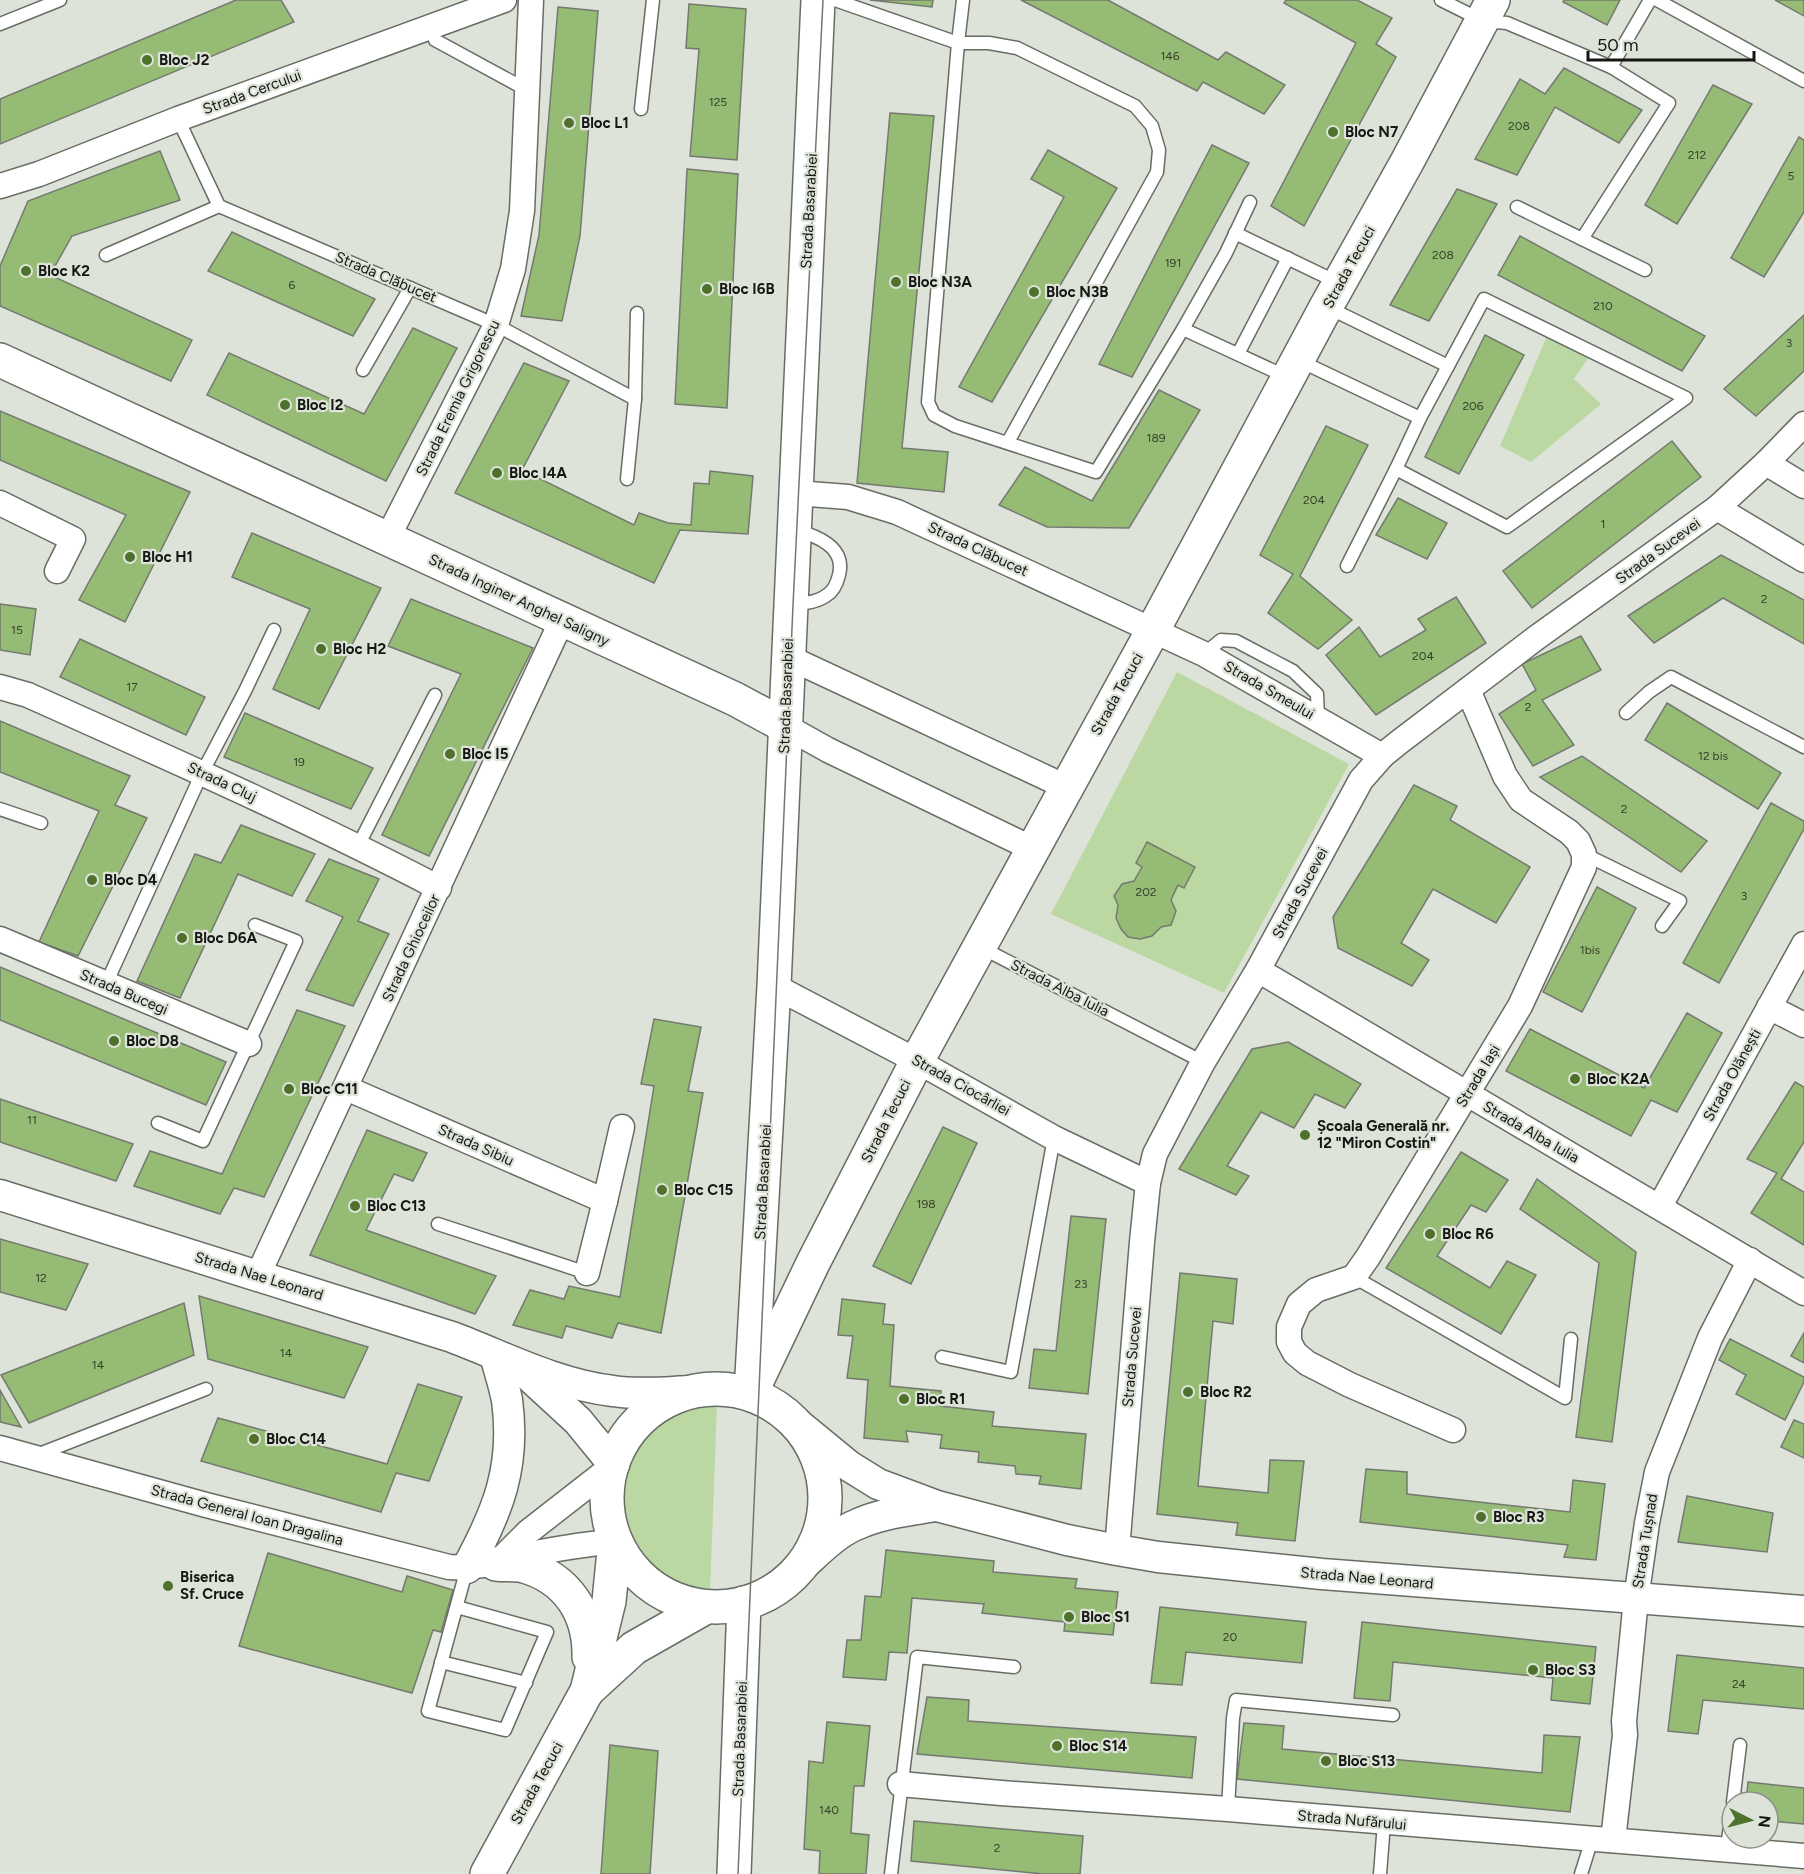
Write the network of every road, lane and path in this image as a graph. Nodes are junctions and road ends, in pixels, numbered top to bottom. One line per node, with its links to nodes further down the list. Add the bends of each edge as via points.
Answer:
1 (60, 0): 12 (lane)
2 (504, 0): 19 (street, Strada Cercului)
3 (531, 0): 17 (street, Strada Eremia Grigorescu)
4 (653, 0): 18 (lane)
5 (818, 0): 47 (main road, Strada Basarabiei)
6 (835, 0): 14 (lane)
7 (963, 0): 14 (lane)
8 (1441, 0): 11 (lane)
9 (1650, 0): 15 (lane)
10 (1657, 0): 16 (lane)
11 (1488, 10): 15 (lane, via 1507,23); 30 (main road, Strada Tecuci)
12 (0, 24)
13 (435, 40): 17 (lane)
14 (958, 43): 42 (lane, via 928,402 934,415); 42 (lane, via 1017,48 1135,106 1152,126 1159,150 1156,172)
15 (1611, 67): 25 (lane, via 1669,104)
16 (1804, 81)
17 (527, 90): 32 (street, Strada Eremia Grigorescu, via 522,211 513,269)
18 (641, 109)
19 (178, 119): 20 (street, Strada Cercului); 22 (lane)
20 (0, 186)
21 (1250, 202): 24 (lane)
22 (219, 206): 26 (lane); 29 (lane, Strada Clăbucet)
23 (1517, 207): 25 (lane)
24 (1235, 233): 27 (lane); 33 (lane)
25 (1582, 239): 28 (lane)
26 (106, 255)
27 (1288, 258): 30 (lane); 34 (lane)
28 (1645, 270)
29 (410, 288): 32 (lane, Strada Clăbucet); 38 (lane)
30 (1333, 295): 36 (lane); 37 (main road, Strada Tecuci)
31 (637, 313): 39 (lane)
32 (496, 325): 39 (lane, Strada Clăbucet); 51 (street, Strada Eremia Grigorescu)
33 (1183, 329): 34 (lane); 42 (lane, via 1096,472)
34 (1238, 354): 37 (lane)
35 (0, 360): 51 (main road, Strada Inginer Anghel Saligny)
36 (1448, 366): 40 (lane); 44 (lane, via 1484,299 1686,398 1507,527)
37 (1293, 369): 40 (lane); 58 (main road, Strada Tecuci)
38 (363, 370)
39 (635, 399): 45 (lane)
40 (1420, 418): 44 (lane)
41 (1804, 424): 43 (street, Strada Sucevei)
42 (1008, 442)
43 (1766, 463): 46 (street); 49 (street, Strada Sucevei)
44 (1396, 469): 53 (lane)
45 (627, 479)
46 (1804, 486)
47 (796, 493): 50 (main road, Strada Basarabiei); 58 (street, Strada Clăbucet, via 848,498 897,512)
48 (0, 503): 54 (street, via 73,539)
49 (1717, 508): 52 (street); 61 (street, Strada Sucevei)
50 (794, 529): 55 (main road, Strada Basarabiei); 55 (lane, via 832,546 840,571 828,595)
51 (387, 539): 56 (main road, Strada Inginer Anghel Saligny)
52 (1804, 560)
53 (1347, 566)
54 (57, 571)
55 (790, 606): 59 (main road, Strada Basarabiei)
56 (562, 620): 64 (main road, Strada Inginer Anghel Saligny); 74 (street, Strada Ghioceilor)
57 (274, 630): 67 (lane)
58 (1153, 630): 66 (street, Strada Smeului, via 1204,654); 68 (main road, Strada Tecuci)
59 (788, 657): 64 (main road, Strada Basarabiei); 68 (street)
60 (0, 687): 67 (street, Strada Cluj, via 28,695)
61 (1468, 690): 66 (street, Strada Sucevei); 73 (street, via 1505,776 1521,800 1569,832)
62 (435, 695): 71 (lane)
63 (1626, 713): 65 (lane, via 1671,677)
64 (785, 726): 72 (street, Strada Inginer Anghel Saligny); 82 (main road, Strada Basarabiei)
65 (1804, 747)
66 (1382, 756): 80 (street, Strada Sucevei, via 1361,780)
67 (202, 773): 71 (street, Strada Cluj); 81 (lane)
68 (1066, 787): 72 (main road, Strada Tecuci)
69 (0, 809): 70 (lane)
70 (40, 823)
71 (358, 846): 74 (street, Strada Cluj)
72 (1034, 849): 79 (main road, Strada Tecuci)
73 (1584, 854): 76 (lane, via 1680,901); 89 (street, Strada Iași, via 1584,867 1520,1005)
74 (439, 888): 88 (street, Strada Ghioceilor)
75 (255, 925): 85 (lane, via 296,941)
76 (1662, 926)
77 (0, 939): 81 (street, Strada Bucegi)
78 (1804, 944): 83 (street, Strada Olănești)
79 (980, 947): 86 (main road, Strada Tecuci); 87 (lane, Strada Alba Iulia)
80 (1258, 970): 87 (street, Strada Sucevei); 89 (street, Strada Alba Iulia)
81 (106, 984): 85 (street, Strada Bucegi)
82 (774, 986): 86 (street, Strada Ciocârliei); 108 (main road, Strada Basarabiei)
83 (1769, 1007): 84 (street); 96 (street, Strada Olănești)
84 (1804, 1025)
85 (249, 1044): 90 (lane, via 203,1140)
86 (917, 1061): 92 (street, Strada Ciocârliei); 108 (main road, Strada Tecuci)
87 (1203, 1062): 93 (street, Strada Sucevei, via 1155,1154)
88 (346, 1088): 95 (street, Strada Sibiu); 100 (street, Strada Ghioceilor)
89 (1467, 1095): 96 (street, Strada Alba Iulia); 101 (street, Strada Iași)
90 (158, 1123)
91 (622, 1127): 95 (street)
92 (1054, 1138): 93 (street, Strada Ciocârliei); 104 (lane, via 1011,1372)
93 (1148, 1183): 116 (street, Strada Sucevei)
94 (0, 1195): 100 (street, Strada Nae Leonard)
95 (605, 1201): 99 (street)
96 (1660, 1206): 98 (street, Strada Alba Iulia)
97 (438, 1224): 99 (lane)
98 (1750, 1260): 102 (street, Strada Alba Iulia); 119 (street, Strada Tușnad, via 1710,1338 1657,1472)
99 (587, 1273)
100 (258, 1275): 105 (street, Strada Nae Leonard, via 452,1337)
101 (1354, 1277): 103 (lane, via 1565,1398); 110 (street, via 1316,1290 1299,1304 1289,1327 1294,1353 1350,1385)
102 (1804, 1293)
103 (1571, 1339)
104 (942, 1357)
105 (505, 1360): 107 (street, Strada Nae Leonard, via 613,1391); 113 (street, Strada Nae Leonard, via 578,1421); 117 (street, via 507,1464)
106 (206, 1389): 112 (lane)
107 (691, 1391): 108 (main road, via 718,1388); 113 (main road, via 644,1416)
108 (751, 1393): 109 (main road)
109 (793, 1420): 114 (street, Strada Nae Leonard, via 849,1466 878,1484); 118 (main road, via 813,1446 824,1477 825,1509 816,1541)
110 (1454, 1430)
111 (0, 1448): 112 (street, Strada General Ioan Dragalina)
112 (32, 1457): 117 (street, Strada General Ioan Dragalina, via 449,1568)
113 (614, 1465): 115 (main road, via 608,1515); 117 (street)
114 (937, 1506): 116 (street, Strada Nae Leonard); 118 (street, Strada Nae Leonard, via 881,1515 856,1524)
115 (615, 1541): 117 (street); 122 (main road, via 631,1566 652,1586 678,1600); 127 (main road, Strada Tecuci, via 609,1601)
116 (1117, 1550): 119 (street, Strada Nae Leonard, via 1275,1570)
117 (482, 1566): 121 (lane); 127 (main road, via 523,1566 547,1575 567,1591 582,1613 590,1638)
118 (799, 1569): 120 (main road, via 770,1593)
119 (1636, 1599): 123 (street, Strada Nae Leonard); 134 (street, Strada Tușnad, via 1625,1735)
120 (744, 1604): 122 (main road); 139 (main road, Strada Basarabiei)
121 (457, 1607): 124 (lane); 126 (lane, via 547,1632)
122 (706, 1607): 127 (main road, Strada Tecuci, via 634,1648)
123 (1804, 1611)
124 (441, 1662): 126 (lane); 126 (lane, via 428,1711 450,1717 505,1730)
125 (1014, 1667): 130 (lane, via 917,1657)
126 (526, 1683)
127 (587, 1691): 138 (main road, Strada Tecuci)
128 (1393, 1715): 132 (lane, via 1236,1700)
129 (1740, 1745): 131 (lane)
130 (900, 1785): 132 (street, Strada Nufărului); 140 (lane)
131 (1734, 1790)
132 (1228, 1809): 133 (street, Strada Nufărului)
133 (1384, 1822): 134 (street, Strada Nufărului); 141 (lane)
134 (1603, 1840): 135 (street, Strada Nufărului); 142 (lane)
135 (1720, 1848)
136 (1746, 1850): 137 (street, Strada Nufărului)
137 (1804, 1856)
138 (487, 1874)
139 (734, 1874)
140 (891, 1874)
141 (1380, 1874)
142 (1581, 1874)

